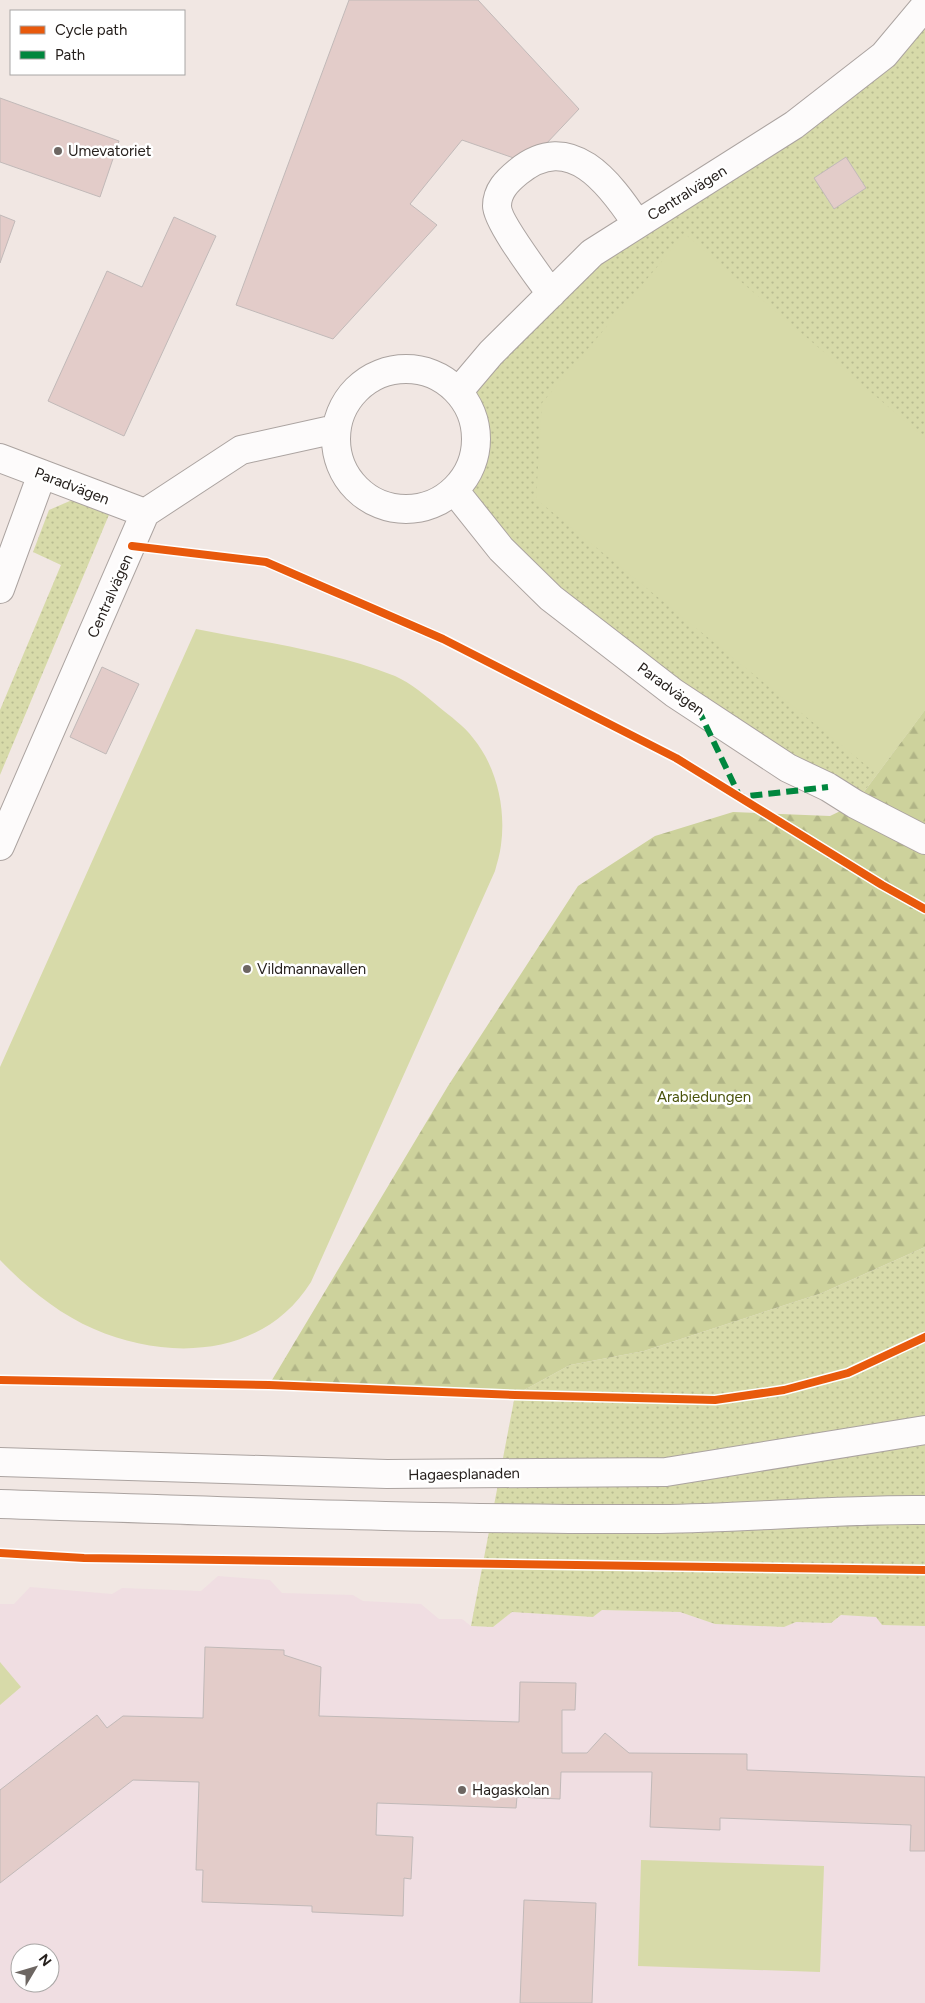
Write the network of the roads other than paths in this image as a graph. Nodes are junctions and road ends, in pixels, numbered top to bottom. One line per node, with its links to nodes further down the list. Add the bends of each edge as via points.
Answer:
1 (925, 6): 2 (main road, Centralvägen, via 884,55 794,125)
2 (638, 224): 3 (main road, Centralvägen, via 592,253); 3 (main road, via 602,177 573,158 547,156 519,171 500,191 497,208 514,242)
3 (551, 294): 4 (main road, Centralvägen, via 491,353)
4 (458, 392): 5 (main road, via 422,370 394,370 368,379 348,398); 8 (main road, via 471,412 476,437 470,468)
5 (336, 429): 8 (main road, via 338,458 351,484 378,504 405,510 432,505); 9 (main road, via 241,450)
6 (0, 458): 7 (main road, Paradvägen)
7 (42, 474): 9 (main road, Paradvägen); 10 (main road)
8 (454, 490): 11 (main road, Paradvägen, via 501,549 551,598 674,693 788,768)
9 (145, 513): 12 (main road, Centralvägen)
10 (0, 589)
11 (925, 840)
12 (0, 846)
13 (925, 1430): 14 (main road, Hagaesplanaden, via 666,1472 387,1474)
14 (0, 1462)
15 (0, 1504): 16 (main road, via 390,1517 663,1519 873,1509)
16 (925, 1510)

